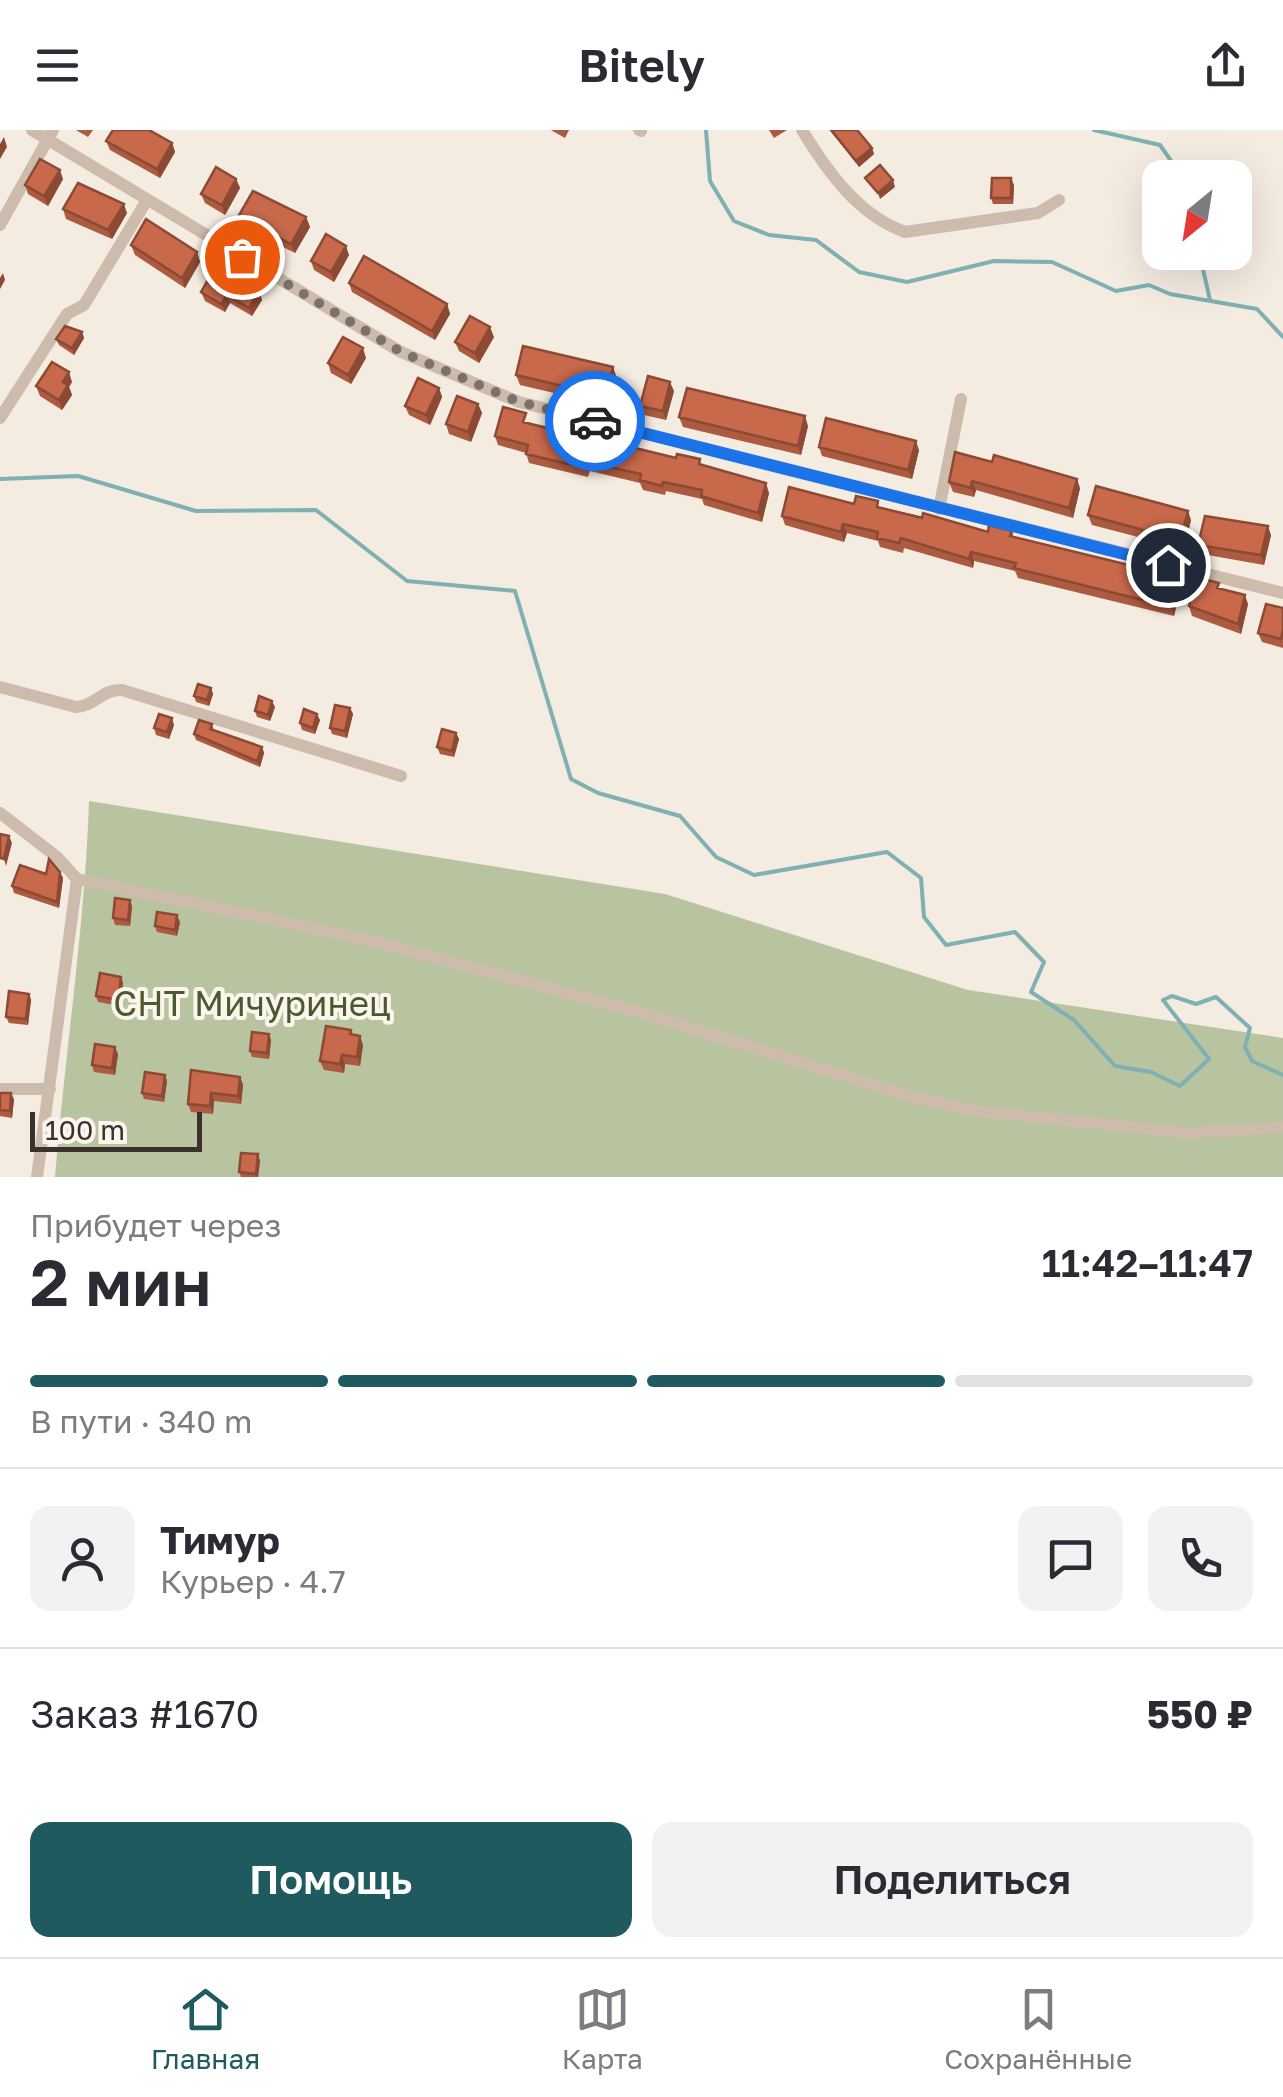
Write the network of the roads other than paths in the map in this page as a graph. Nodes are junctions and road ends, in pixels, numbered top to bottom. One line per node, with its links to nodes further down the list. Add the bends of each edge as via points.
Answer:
1 (32, 130): 3 (street)
2 (802, 130): 5 (street, via 852,197 905,232 1038,213)
3 (50, 135): 4 (street); 6 (street)
4 (147, 200): 8 (street, via 84,305 67,314); 9 (street, via 401,352 519,402)
5 (1059, 200)
6 (0, 225)
7 (961, 400): 9 (street)
8 (0, 418)
9 (939, 509): 10 (street)
10 (1283, 593)
11 (0, 686): 12 (street, via 76,707 122,690)
12 (402, 776)
13 (1, 815): 14 (street)
14 (77, 879): 15 (street); 17 (street, via 370,940 975,1111 1188,1133)
15 (50, 1089): 16 (street); 18 (street)
16 (0, 1090)
17 (1283, 1127)
18 (37, 1177)

